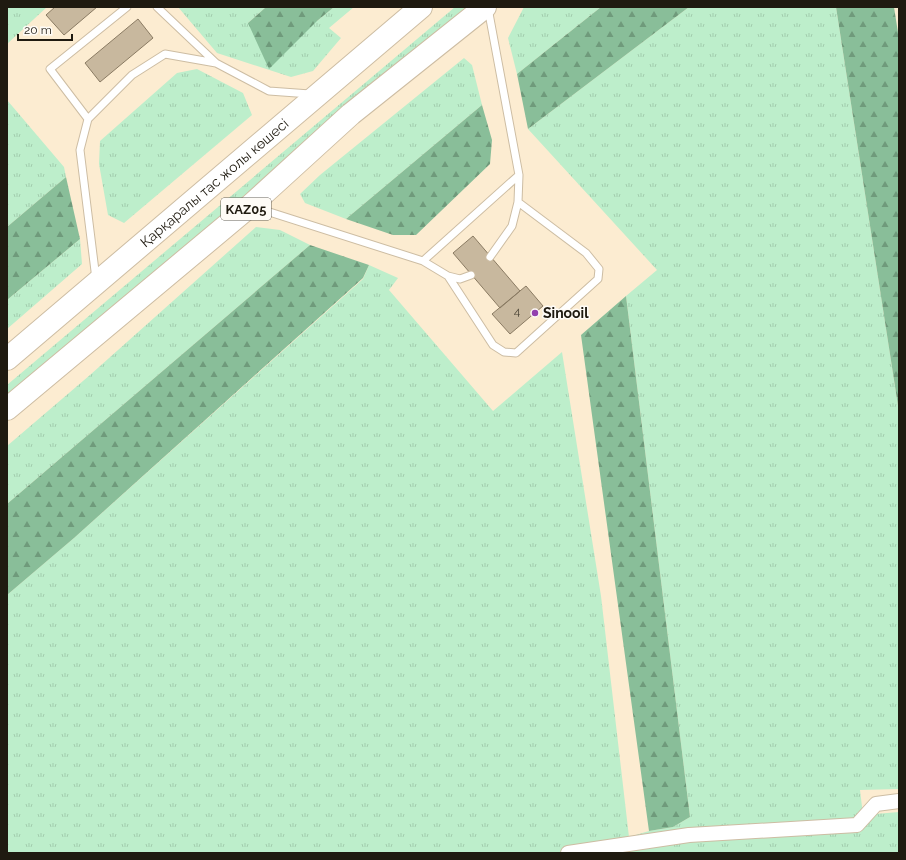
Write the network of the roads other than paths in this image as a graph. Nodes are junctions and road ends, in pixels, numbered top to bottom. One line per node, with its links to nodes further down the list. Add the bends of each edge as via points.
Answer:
1 (127, 7): 8 (lane, via 50,69)
2 (157, 7): 6 (lane)
3 (421, 7): 7 (main road, Қарқаралы тас жолы көшесі / KАZ05)
4 (485, 7): 11 (main road, KАZ05, via 351,114)
5 (488, 7): 9 (lane)
6 (216, 63): 7 (lane, via 269,91); 8 (lane, via 165,54 132,75)
7 (318, 95): 16 (main road, Қарқаралы тас жолы көшесі / KАZ05)
8 (88, 119): 16 (lane, via 80,150)
9 (519, 175): 10 (lane); 13 (lane)
10 (518, 202): 12 (lane, via 512,226); 15 (lane, via 586,253 599,270 598,279 516,352 504,352 493,345)
11 (250, 206): 13 (lane); 18 (main road, KАZ05)
12 (490, 257)
13 (422, 261): 15 (lane)
14 (472, 275): 15 (lane, via 460,279)
15 (448, 276)
16 (97, 283): 17 (main road, Қарқаралы тас жолы көшесі / KАZ05)
17 (7, 359)
18 (7, 410)
19 (899, 801): 20 (street, via 876,804 857,825 689,835)
20 (568, 853)

